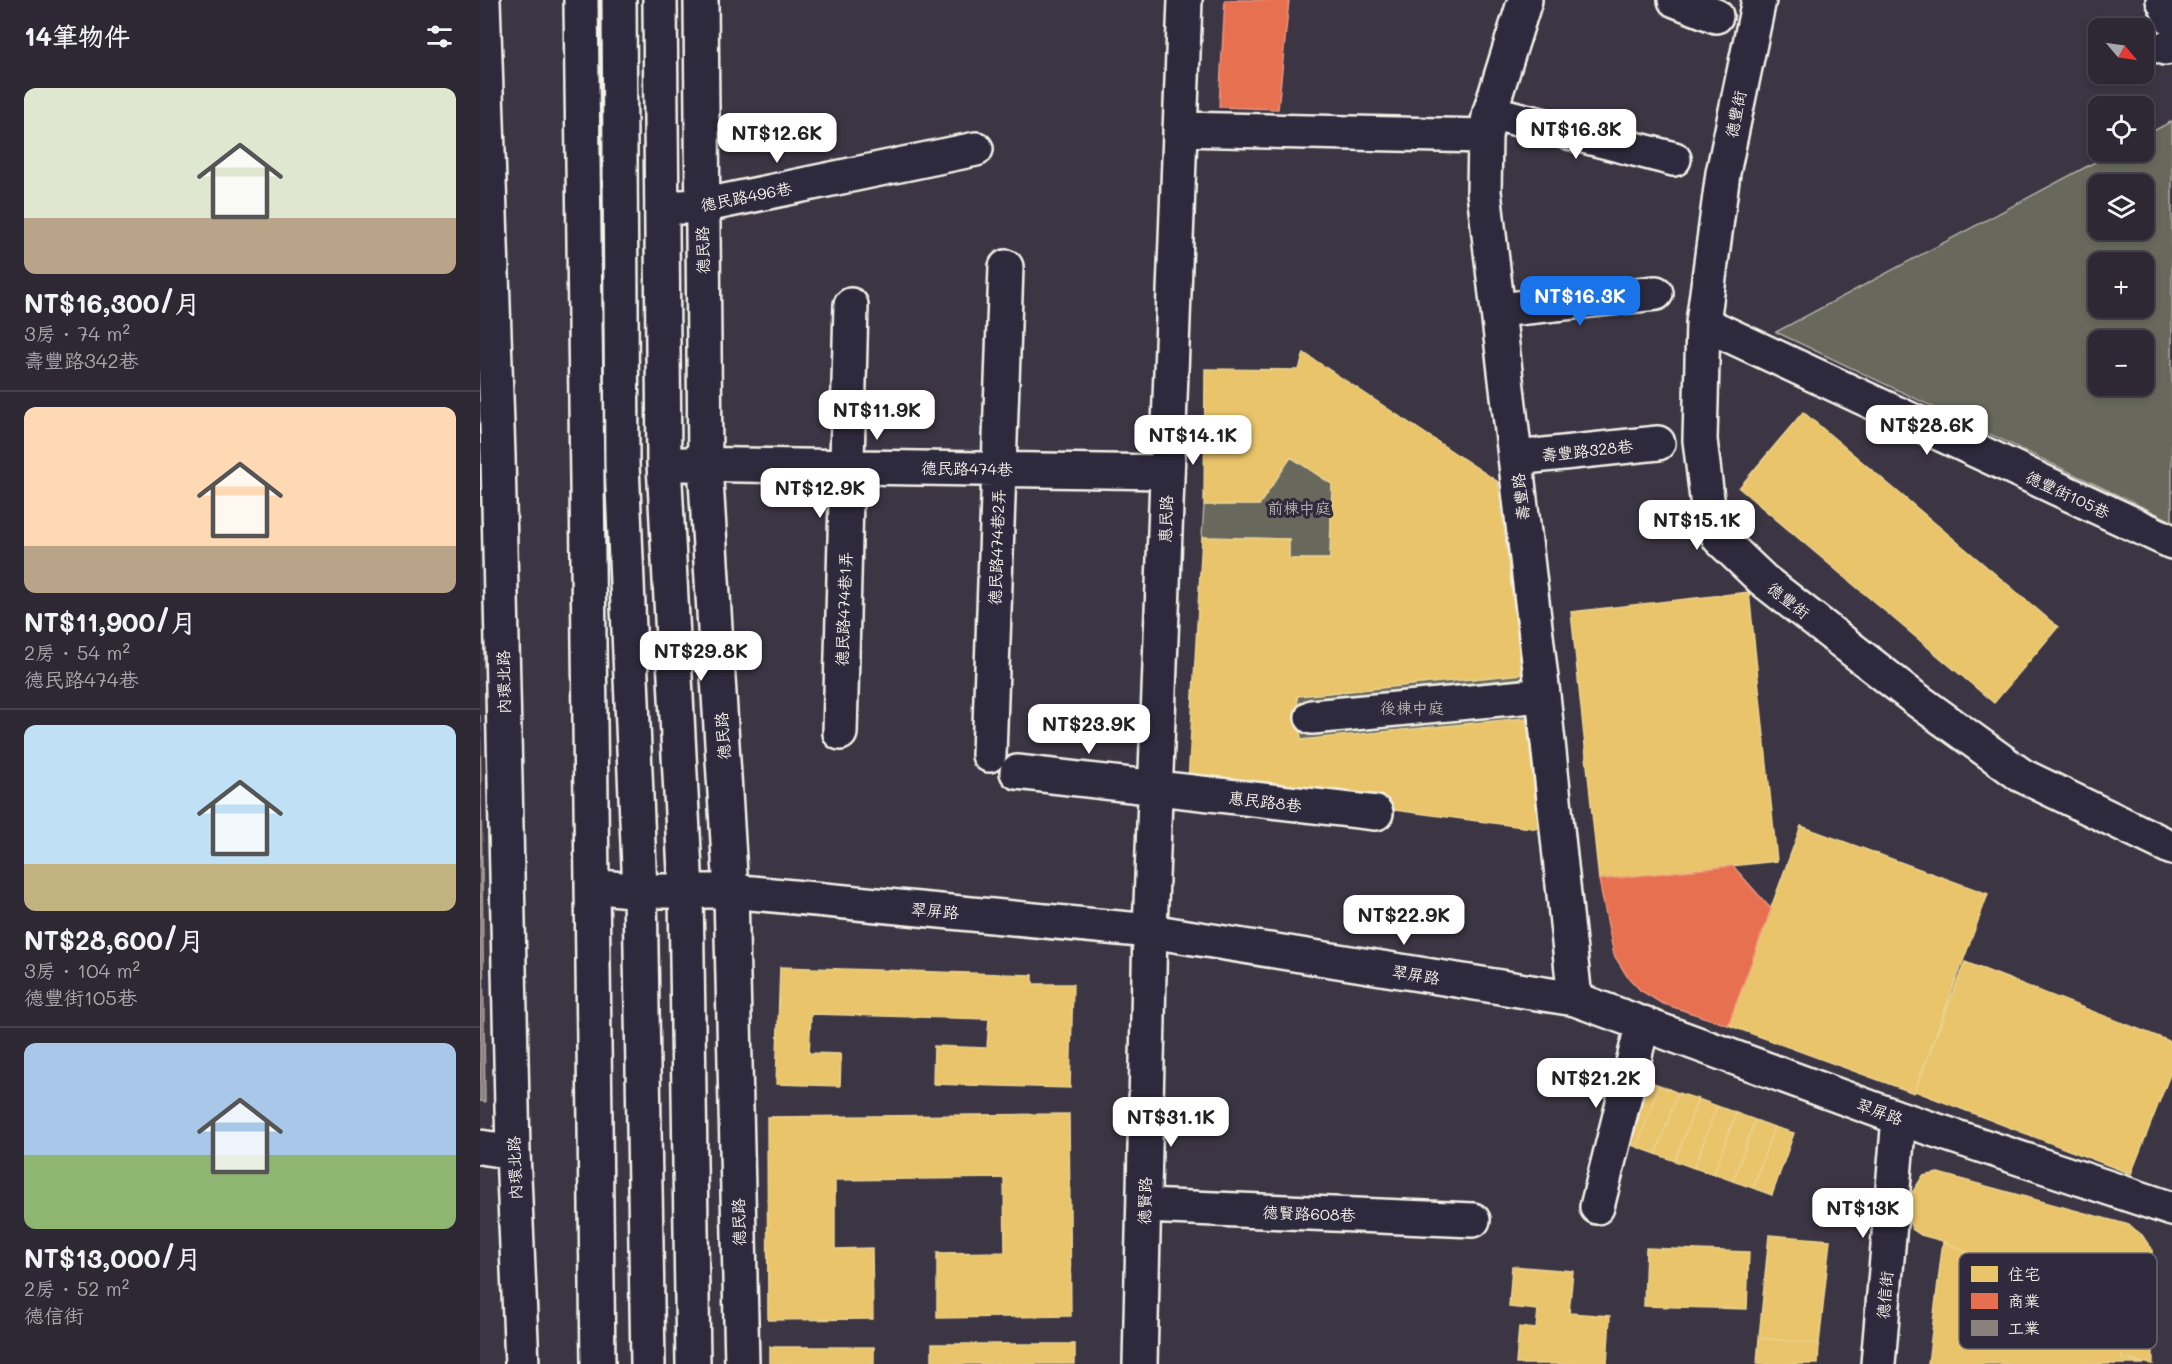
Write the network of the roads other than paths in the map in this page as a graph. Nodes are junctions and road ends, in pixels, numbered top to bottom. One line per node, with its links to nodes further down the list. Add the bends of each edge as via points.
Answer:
1 (483, 0): 27 (street, 內環北路)
2 (582, 0): 20 (street)
3 (618, 0): 19 (street)
4 (660, 0): 18 (street)
5 (701, 0): 17 (street, 德民路)
6 (1185, 0): 14 (street, 惠民路)
7 (1525, 0): 13 (street, 壽豐路)
8 (1675, 0): 11 (street)
9 (1759, 0): 25 (street, 德豐街, via 1723,173)
10 (2163, 0): 12 (street)
11 (1716, 16)
12 (2170, 37)
13 (1487, 124): 14 (street); 16 (street); 24 (street, 壽豐路, via 1484,192)
14 (1180, 129): 35 (street, 惠民路)
15 (976, 149): 17 (street, 德民路496巷)
16 (1674, 159)
17 (701, 206): 18 (street, 德民路496巷); 31 (street, 德民路)
18 (662, 208): 19 (street, 德民路496巷); 29 (street)
19 (619, 210): 20 (street, 德民路496巷); 30 (street)
20 (584, 214): 32 (street)
21 (1006, 267): 34 (street, 德民路474巷2弄)
22 (1656, 293): 24 (street)
23 (851, 305): 33 (street, 德民路474巷1弄)
24 (1499, 310): 28 (street, 壽豐路)
25 (1703, 323): 36 (street, 德豐街105巷); 44 (street, 德豐街, via 1700,440 1708,507 1719,538 1763,580 2021,775)
26 (1658, 443): 28 (street, 壽豐路328巷)
27 (489, 455): 54 (street, 內環北路)
28 (1515, 458): 37 (street, 壽豐路)
29 (664, 463): 30 (street, 德民路474巷); 31 (street, 德民路474巷); 47 (street)
30 (622, 464): 32 (street, 德民路474巷); 46 (street)
31 (705, 464): 33 (street, 德民路474巷); 48 (street, 德民路)
32 (587, 466): 45 (street)
33 (847, 466): 34 (street, 德民路474巷); 39 (street, 德民路474巷1弄)
34 (999, 469): 35 (street, 德民路474巷); 40 (street, 德民路474巷2弄)
35 (1167, 472): 42 (street, 惠民路)
36 (2172, 542)
37 (1544, 695): 38 (street); 50 (street, 壽豐路)
38 (1311, 717)
39 (840, 733)
40 (989, 755)
41 (1017, 772): 42 (street, 惠民路8巷)
42 (1155, 788): 43 (street, 惠民路8巷); 49 (street, 惠民路)
43 (1376, 813)
44 (2172, 848)
45 (592, 886): 46 (street, 翠屏路); 60 (street)
46 (640, 891): 47 (street, 翠屏路); 61 (street)
47 (686, 891): 48 (street, 翠屏路); 62 (street)
48 (731, 891): 49 (street, 翠屏路); 63 (street, 德民路)
49 (1150, 931): 50 (street, 翠屏路); 55 (street, 德賢路)
50 (1575, 999): 51 (street, 翠屏路)
51 (1643, 1023): 52 (street, 翠屏路); 56 (street)
52 (1899, 1118): 57 (street, 翠屏路); 65 (street, 德信街)
53 (480, 1148): 54 (street)
54 (513, 1152): 59 (street, 內環北路)
55 (1144, 1206): 58 (street, 德賢路608巷); 64 (street, 德賢路)
56 (1598, 1207)
57 (2172, 1209)
58 (1473, 1220)
59 (522, 1364)
60 (598, 1364)
61 (648, 1364)
62 (693, 1364)
63 (742, 1364)
64 (1140, 1364)
65 (1878, 1364)

